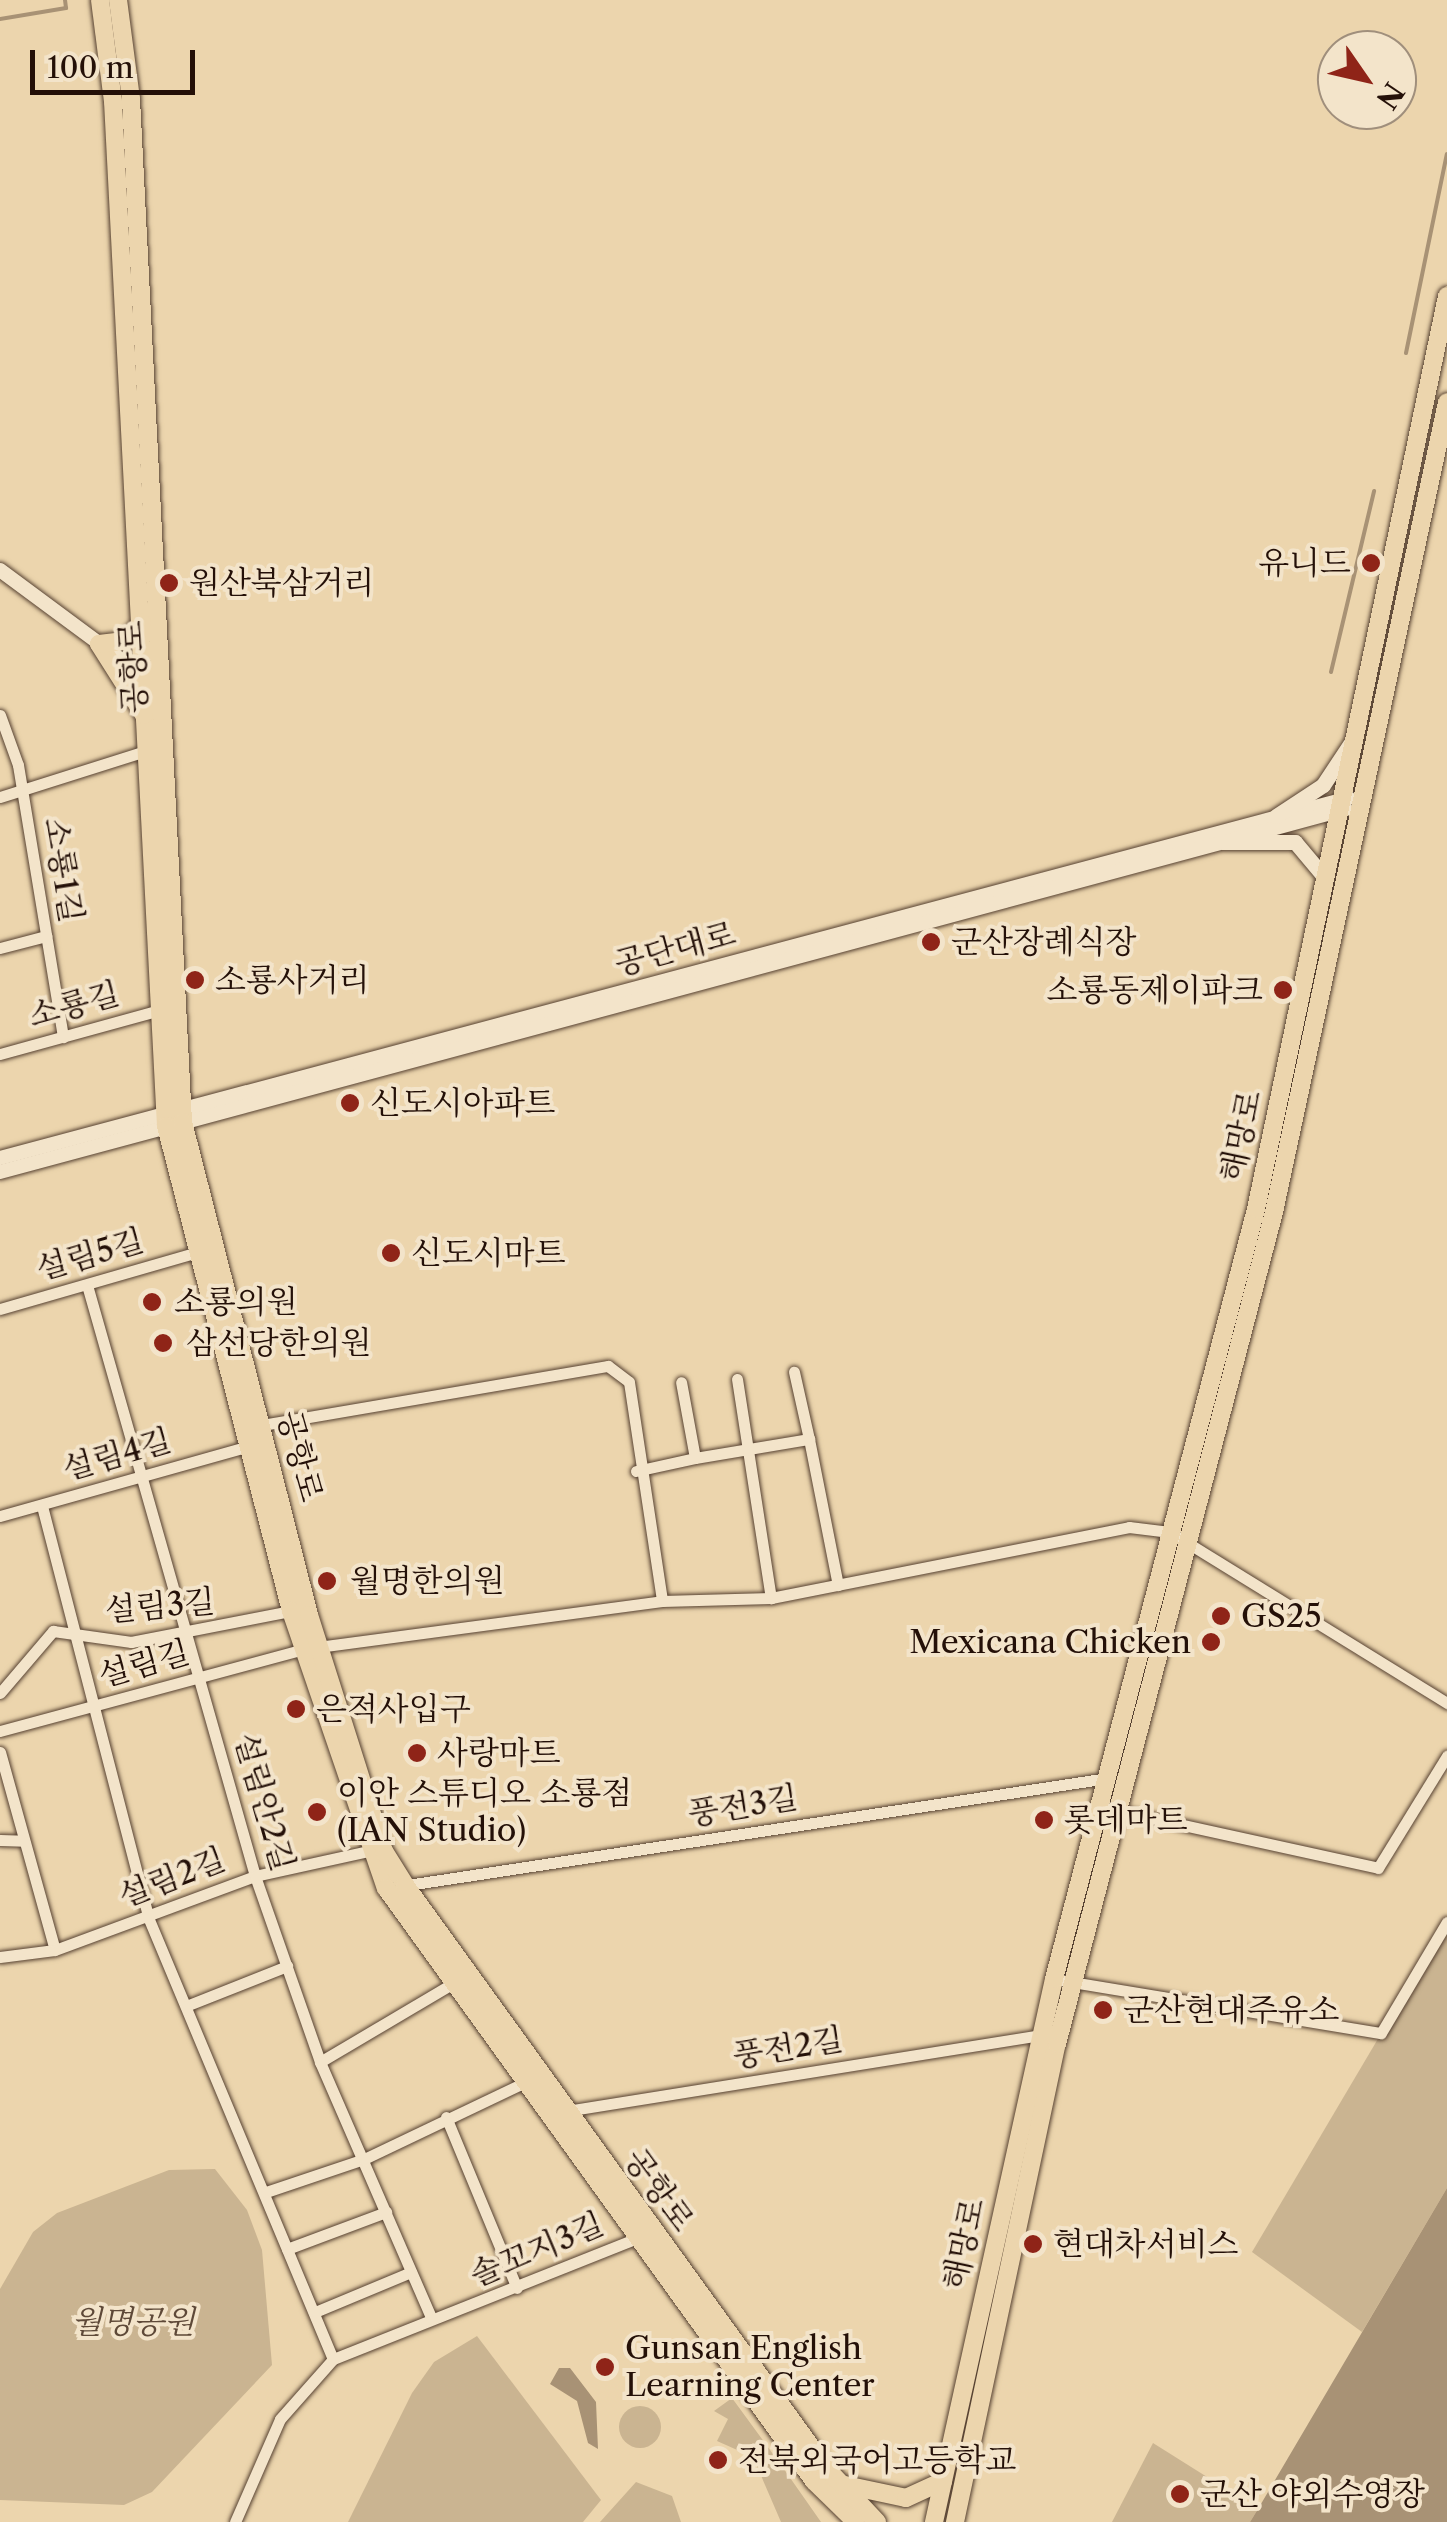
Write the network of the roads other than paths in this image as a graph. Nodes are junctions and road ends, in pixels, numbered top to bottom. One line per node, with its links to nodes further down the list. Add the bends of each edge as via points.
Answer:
1 (100, 0): 6 (main road, 공항로)
2 (118, 0): 9 (main road, 공항로)
3 (1447, 296): 12 (main road, 해망로)
4 (1447, 402): 16 (main road, 해망로)
5 (0, 570): 7 (street)
6 (142, 623): 7 (main road, via 125,641); 8 (main road, 공항로)
7 (99, 644): 8 (street); 11 (main road)
8 (145, 678): 9 (street); 11 (main road, 공항로)
9 (164, 690): 26 (main road, 공항로)
10 (0, 715): 14 (street, 소룡1길)
11 (148, 722): 13 (main road, 공항로)
12 (1354, 730): 17 (main road, 해망로); 18 (main road, via 1323,785)
13 (149, 750): 14 (street); 23 (main road, 공항로)
14 (23, 791): 15 (street); 21 (street, 소룡1길)
15 (0, 798)
16 (1363, 799): 17 (street, 공단대로); 45 (main road, 해망로, via 1274,1212)
17 (1342, 805): 18 (street, 공단대로); 19 (street, 공단대로); 20 (main road, 해망로)
18 (1276, 816): 26 (street, 공단대로)
19 (1222, 842): 20 (main road, via 1295,842); 26 (street, 공단대로)
20 (1326, 879): 44 (main road, 해망로, via 1256,1209)
21 (46, 936): 22 (street); 24 (street, 소룡1길)
22 (0, 948)
23 (163, 1010): 24 (street, 소룡길); 26 (main road, 공항로)
24 (63, 1037): 25 (street, 소룡길)
25 (0, 1054)
26 (174, 1117): 27 (street, 공단대로); 28 (street, 공단대로); 29 (main road, 공항로); 35 (main road, 공항로)
27 (0, 1158)
28 (0, 1172)
29 (194, 1253): 30 (street, 설림5길); 37 (main road, 공항로)
30 (87, 1284): 31 (street, 설림5길); 41 (street, 설림안2길)
31 (0, 1308)
32 (794, 1372): 36 (street)
33 (738, 1379): 38 (street)
34 (681, 1382): 39 (street)
35 (262, 1425): 40 (street, via 608,1366 629,1382); 52 (main road, 공항로)
36 (809, 1439): 38 (street); 46 (street)
37 (249, 1446): 41 (street, 설림4길); 49 (main road, 공항로)
38 (752, 1449): 39 (street); 47 (street)
39 (695, 1458): 40 (street)
40 (636, 1471): 48 (street)
41 (143, 1475): 42 (street, 설림4길); 50 (street, 설림안2길)
42 (42, 1506): 43 (street, 설림4길); 51 (street)
43 (0, 1516)
44 (1170, 1532): 45 (street); 46 (street, 설림길, via 1129,1527); 60 (main road, 해망로)
45 (1189, 1546): 55 (street); 62 (main road, 해망로)
46 (838, 1584): 47 (street, 설림길)
47 (771, 1598): 48 (street, 설림길)
48 (662, 1600): 52 (street, 설림길)
49 (292, 1611): 50 (street, 설림3길); 52 (main road, 공항로)
50 (189, 1637): 51 (street, 설림3길); 53 (street, 설림안2길)
51 (78, 1638): 54 (street, 설림3길, via 53,1631); 56 (street)
52 (312, 1649): 53 (street, 설림길); 65 (main road, 공항로); 67 (main road, 공항로)
53 (199, 1676): 56 (street, 설림길); 66 (street, 설림안2길)
54 (0, 1693)
55 (1447, 1704)
56 (96, 1707): 57 (street, 설림길); 68 (street)
57 (0, 1731)
58 (0, 1752): 64 (street)
59 (1447, 1756): 62 (street, via 1378,1868)
60 (1108, 1778): 61 (main road, 해망로); 67 (street, 풍전3길)
61 (1101, 1807): 62 (street); 73 (main road, 해망로)
62 (1122, 1812): 74 (main road, 해망로)
63 (0, 1840): 64 (street)
64 (24, 1841): 70 (street)
65 (369, 1851): 66 (street, 설림2길); 67 (main road, 공항로)
66 (256, 1876): 68 (street, 설림2길); 72 (street, 설림안2길)
67 (395, 1887): 75 (main road, 공항로); 80 (main road, 공항로)
68 (148, 1917): 70 (street, 설림2길); 76 (street)
69 (1447, 1922): 74 (street, via 1380,2034)
70 (55, 1950): 71 (street, 설림2길)
71 (0, 1957)
72 (287, 1966): 76 (street); 78 (street, 설림안2길)
73 (1054, 1979): 74 (street); 77 (main road, 해망로)
74 (1073, 1982): 101 (main road, 해망로)
75 (450, 1985): 78 (street); 79 (main road, 공항로)
76 (186, 2006): 84 (street)
77 (1041, 2035): 80 (street, 풍전2길); 94 (main road, 해망로)
78 (320, 2062): 83 (street, 설림안2길)
79 (523, 2083): 81 (main road, 공항로); 82 (street)
80 (564, 2111): 81 (street, 풍전2길); 95 (main road, 공항로)
81 (543, 2114): 86 (main road, 공항로)
82 (446, 2117): 83 (street); 89 (street)
83 (364, 2159): 84 (street); 85 (street, 설림안2길)
84 (266, 2192): 87 (street)
85 (386, 2212): 87 (street); 88 (street, 설림안2길)
86 (635, 2239): 89 (street, 솔꼬지3길); 93 (main road, 공항로)
87 (287, 2249): 90 (street)
88 (412, 2272): 90 (street); 91 (street, 설림안2길)
89 (517, 2288): 91 (street, 솔꼬지3길)
90 (314, 2312): 92 (street)
91 (432, 2319): 92 (street, 솔꼬지3길)
92 (334, 2359): 96 (street, via 280,2419)
93 (814, 2481): 97 (main road); 98 (main road, 공항로)
94 (943, 2481): 95 (main road, via 890,2498); 100 (main road, 해망로)
95 (838, 2482): 99 (main road, 공항로)
96 (234, 2522)
97 (842, 2522)
98 (856, 2522)
99 (877, 2522)
100 (934, 2522)
101 (954, 2522)

